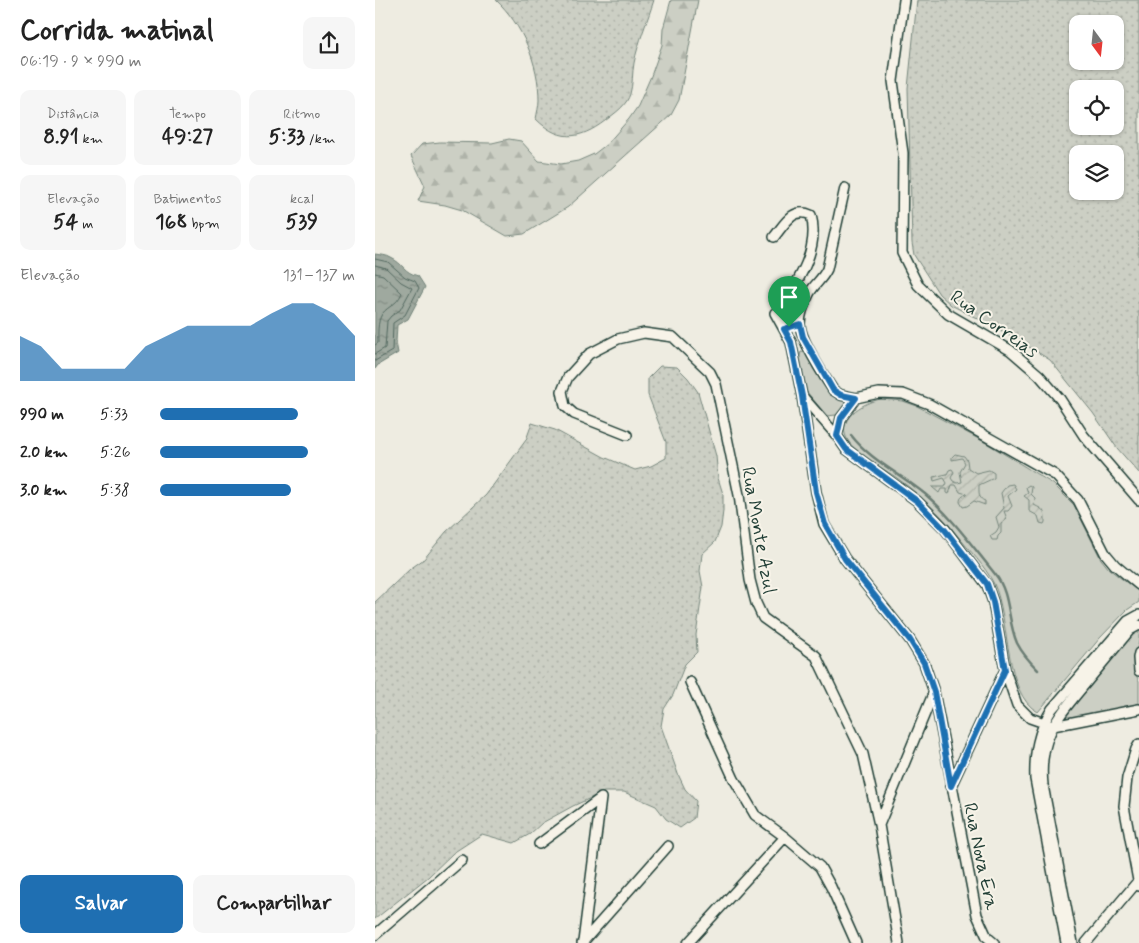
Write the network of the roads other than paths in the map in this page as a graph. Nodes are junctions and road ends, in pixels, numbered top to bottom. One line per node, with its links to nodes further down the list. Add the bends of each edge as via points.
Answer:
1 (904, 0): 13 (street, Rua Correias, via 893,81 903,154 901,254 918,285 948,314 1010,350 1039,375 1060,399 1084,436)
2 (845, 188): 5 (street, via 827,269 805,301)
3 (774, 237): 6 (street, via 789,217 799,212 811,216 812,244 806,264 782,306)
4 (775, 312): 6 (street)
5 (800, 324): 6 (street); 7 (street)
6 (787, 328): 8 (street, Rua Nova Era)
7 (803, 337): 8 (street); 10 (street, via 833,390)
8 (791, 342): 9 (street, Rua Nova Era)
9 (802, 396): 12 (street); 21 (street, Rua Nova Era, via 816,492 825,524 845,559 910,640 924,663)
10 (856, 398): 12 (street, via 841,418); 14 (street, via 879,393 903,394 929,404 1055,475 1078,500 1105,553)
11 (627, 435): 26 (street, Rua Monte Azul, via 574,414 565,406 562,392 568,377 589,354 618,339 644,333 673,338 710,372 716,384 739,495 756,603 763,618 816,656 863,754)
12 (837, 436): 18 (street, via 846,449 917,501 945,530 987,584)
13 (1139, 500)
14 (1139, 585)
15 (1139, 615): 23 (street, via 1128,621 1053,709)
16 (1139, 625): 23 (street, via 1130,630)
17 (1139, 653): 19 (street)
18 (1005, 670): 23 (street, via 1017,705 1030,718); 25 (street)
19 (1139, 671)
20 (690, 682): 27 (street, via 733,779 755,815)
21 (934, 692): 25 (street, Rua Nova Era); 26 (street)
22 (1139, 709): 23 (street)
23 (1048, 725): 34 (street, via 1043,785)
24 (1139, 744): 31 (street, via 1127,778 1123,806)
25 (951, 786): 38 (street, Rua Nova Era, via 977,915 987,937)
26 (879, 825): 37 (street, Rua Monte Azul)
27 (785, 837): 35 (street); 36 (street, via 820,867)
28 (539, 844): 33 (street, via 601,798)
29 (668, 846): 33 (street)
30 (463, 860): 32 (street)
31 (1138, 883): 39 (street)
32 (375, 935)
33 (583, 942)
34 (1068, 942)
35 (688, 943)
36 (856, 943)
37 (899, 943)
38 (994, 943)
39 (1086, 943)

